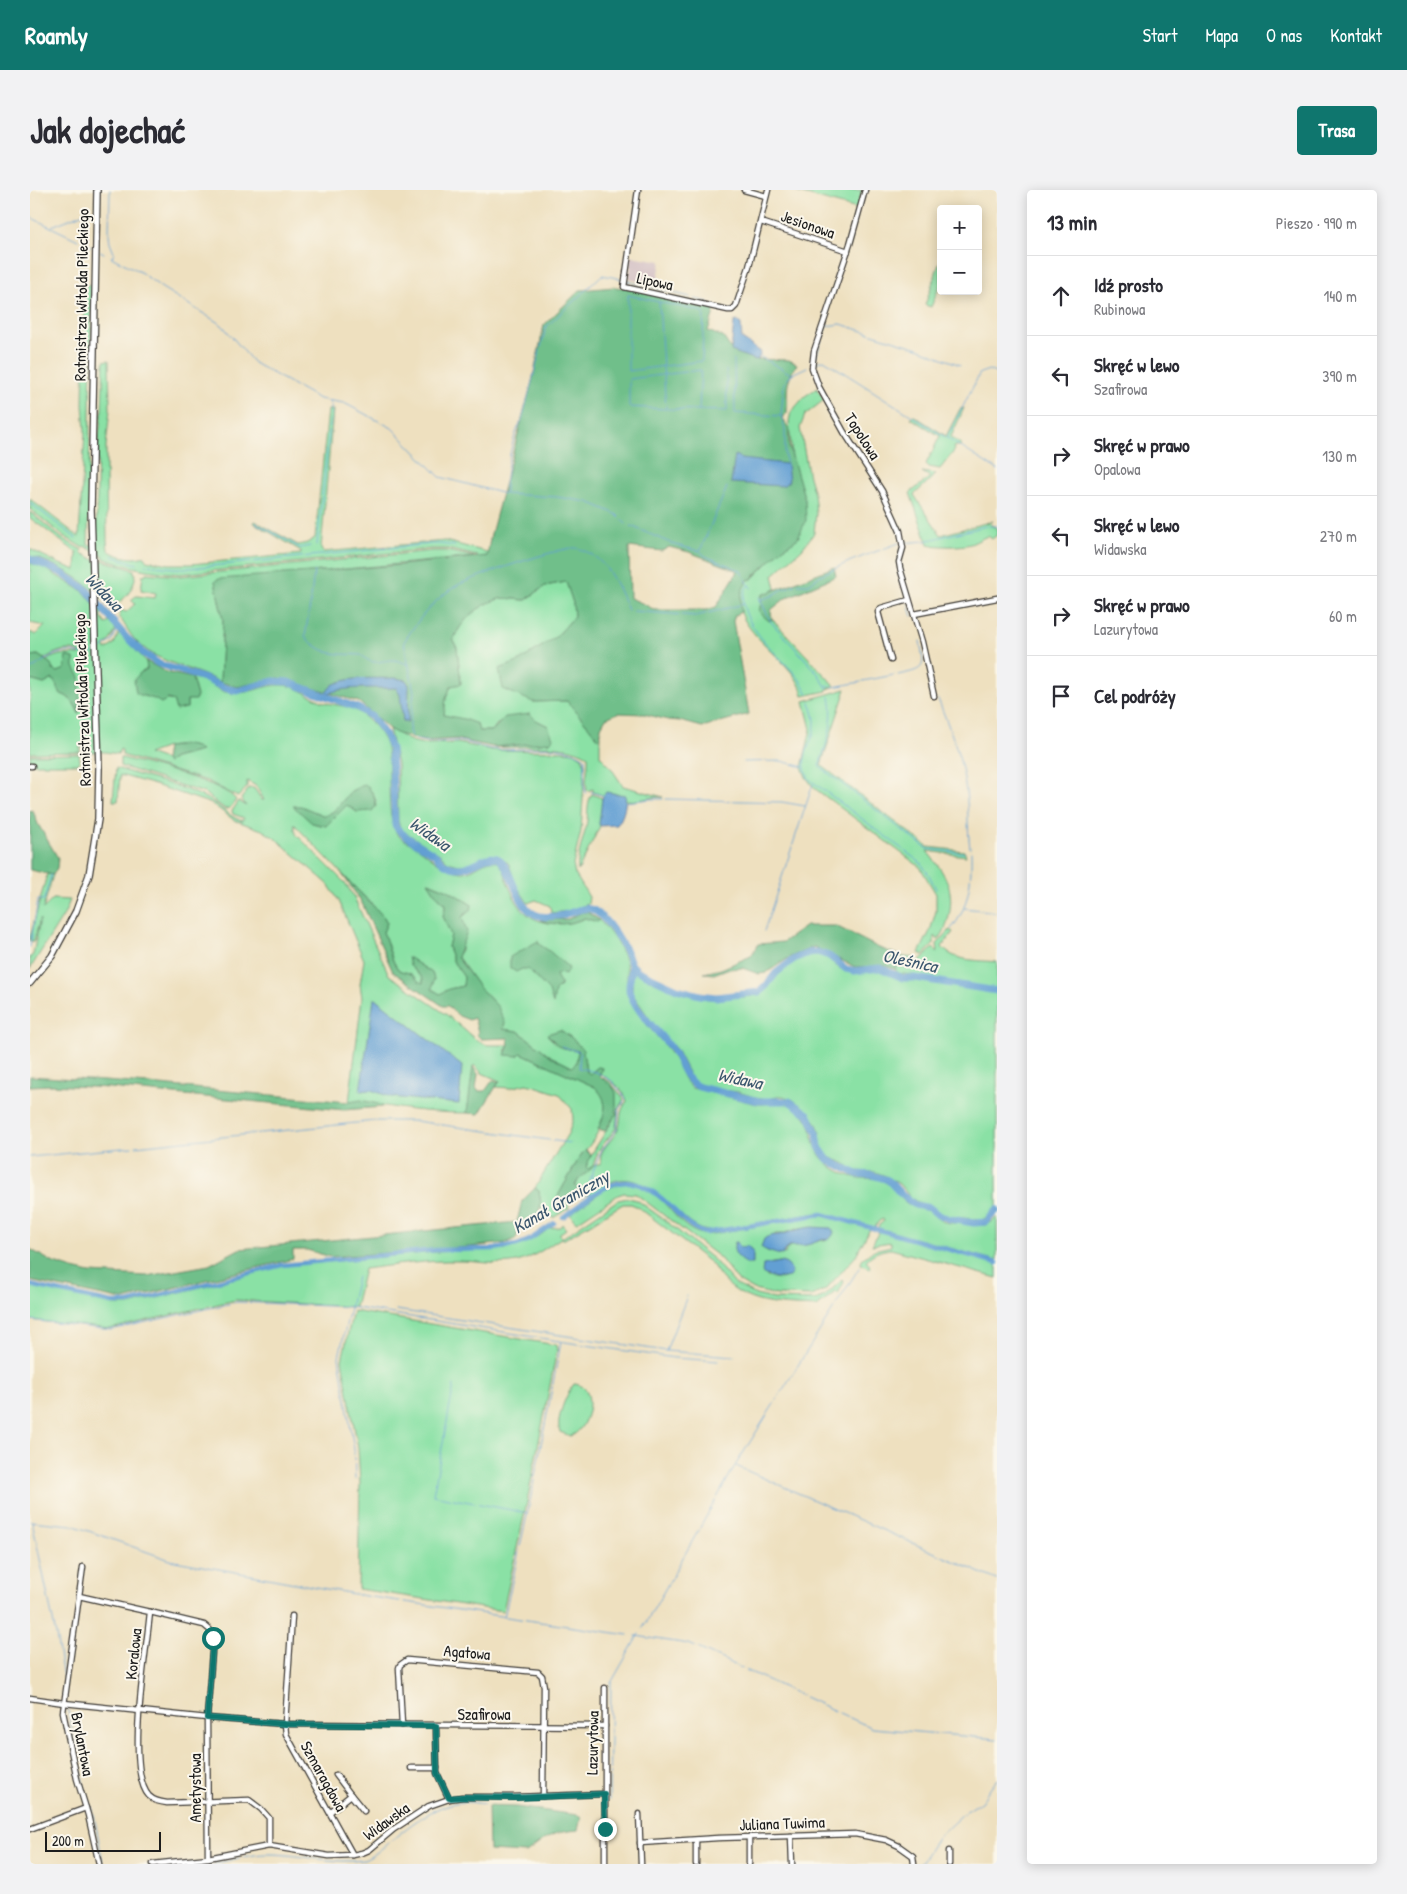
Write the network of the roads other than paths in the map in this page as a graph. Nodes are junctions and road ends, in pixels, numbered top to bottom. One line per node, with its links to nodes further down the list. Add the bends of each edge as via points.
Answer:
1 (97, 190): 14 (main road, Rotmistrza Witolda Pileckiego, via 92,544 99,768 97,833 89,875 76,912 52,956)
2 (638, 190): 7 (street, Lipowa, via 624,287 732,310 749,267)
3 (744, 190): 6 (street)
4 (768, 190): 6 (street)
5 (864, 190): 8 (street, Topolowa)
6 (766, 196): 7 (street)
7 (761, 222): 8 (street, Jesionowa)
8 (848, 251): 10 (street, Topolowa, via 814,351 812,371 892,511 903,542 899,564)
9 (997, 598): 11 (street)
10 (909, 600): 11 (street, Topolowa); 12 (street, via 880,608 878,612)
11 (914, 614): 13 (street, Topolowa)
12 (891, 660)
13 (934, 696)
14 (30, 983)
15 (83, 1568): 16 (street, Brylantowa)
16 (79, 1596): 17 (street, Koralowa); 21 (street, Brylantowa)
17 (150, 1612): 22 (street, Koralowa); 23 (street, Ametystowa, via 204,1625 210,1630 214,1642)
18 (292, 1616): 24 (street, Szmaragdowa)
19 (605, 1688): 28 (street, Lazurytowa)
20 (30, 1698): 21 (street, Szafirowa)
21 (64, 1703): 22 (street, Szafirowa); 37 (street, Brylantowa, via 63,1712 77,1779)
22 (140, 1711): 23 (street, Szafirowa); 36 (street, Koralowa, via 137,1746 148,1795 161,1802)
23 (207, 1718): 24 (street, Szafirowa); 36 (street, Ametystowa)
24 (285, 1724): 25 (street, Szafirowa); 39 (street, Szmaragdowa, via 286,1734)
25 (402, 1725): 26 (street, Szafirowa); 27 (street, Agatowa, via 399,1668 407,1660 538,1672 544,1681)
26 (436, 1726): 27 (street, Szafirowa); 30 (street)
27 (544, 1726): 28 (street, Szafirowa); 34 (street)
28 (605, 1726): 32 (street, Lazurytowa)
29 (411, 1768): 30 (street)
30 (437, 1768): 35 (street)
31 (336, 1775): 33 (street)
32 (604, 1794): 34 (street, Widawska); 53 (street, Lazurytowa)
33 (351, 1795): 38 (street); 39 (street)
34 (543, 1796): 35 (street, Widawska)
35 (449, 1798): 48 (street, Widawska, via 429,1806 368,1850)
36 (208, 1802): 46 (street, Koralowa, via 249,1800 255,1804 269,1818); 49 (street, Ametystowa)
37 (86, 1808): 41 (street); 51 (street, Brylantowa)
38 (364, 1811)
39 (330, 1812): 48 (street, Szmaragdowa)
40 (639, 1814): 45 (street)
41 (30, 1829)
42 (791, 1836): 43 (street, Juliana Tuwima); 50 (street, Juliana Tuwima, via 867,1835 899,1846 913,1856); 57 (street)
43 (749, 1837): 44 (street, Juliana Tuwima); 56 (street)
44 (696, 1840): 45 (street, Juliana Tuwima); 55 (street)
45 (640, 1843): 54 (street)
46 (268, 1846): 48 (street, Widawska, via 329,1856); 49 (street, Widawska)
47 (949, 1851): 58 (street)
48 (353, 1855)
49 (208, 1858): 52 (street, Widawska)
50 (914, 1863)
51 (99, 1864)
52 (153, 1864)
53 (605, 1864)
54 (641, 1864)
55 (696, 1864)
56 (749, 1864)
57 (792, 1864)
58 (950, 1864)

